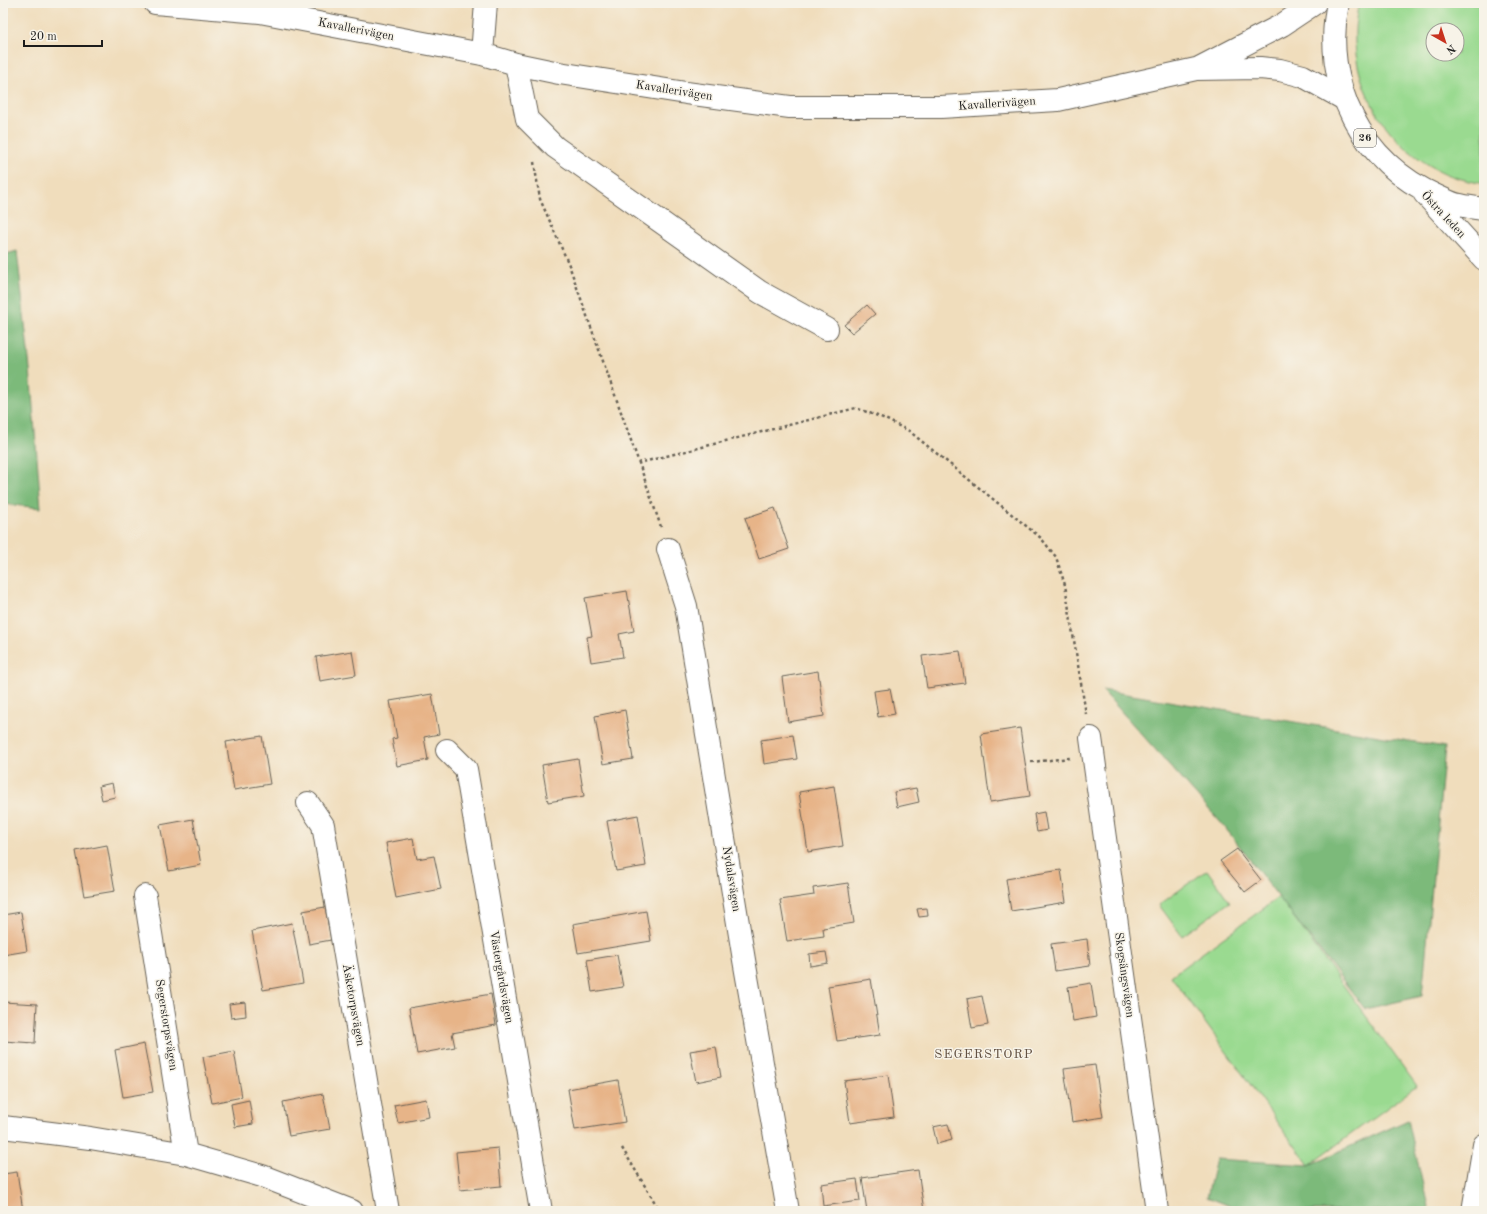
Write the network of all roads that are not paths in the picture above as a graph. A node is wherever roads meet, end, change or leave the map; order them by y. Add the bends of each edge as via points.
1 (156, 3) edge
2 (486, 3) edge
3 (1315, 3) edge
4 (1338, 3) edge
5 (482, 54) junction
6 (516, 64) junction
7 (1196, 69) junction
8 (1344, 99) junction
9 (1419, 188) junction
10 (1484, 209) edge
11 (1484, 259) edge
12 (827, 329) dead end
13 (668, 549) road end
14 (1092, 746) road end
15 (447, 750) dead end
16 (308, 803) dead end
17 (145, 896) dead end
18 (3, 1127) edge
19 (1484, 1145) edge
20 (186, 1154) junction
21 (352, 1211) edge
22 (388, 1211) edge
23 (542, 1211) edge
24 (788, 1211) edge
25 (1157, 1211) edge
26 (1473, 1211) edge

1 - 5 main road, Kavallerivägen via 260,12
2 - 5 main road
3 - 7 main road via 1282,25
4 - 8 main road, 26 via 1334,21 1335,60
5 - 6 main road, Kavallerivägen
6 - 7 main road, Kavallerivägen via 686,93 790,107 941,107 1058,100
6 - 12 main road via 527,119 555,147 760,292
7 - 8 main road via 1280,70 1303,76
8 - 9 main road, 26 via 1362,134 1387,164
9 - 10 main road, 26 via 1459,205
9 - 11 main road, Östra leden / 26
13 - 24 main road, Nydalsvägen via 686,606
14 - 25 main road, Skogsängsvägen
15 - 23 main road, Västergårdsvägen via 466,769
16 - 22 main road, Äsketorpsvägen via 323,825
17 - 20 main road, Segerstorpsvägen
18 - 20 main road
19 - 26 main road
20 - 21 main road via 262,1176

